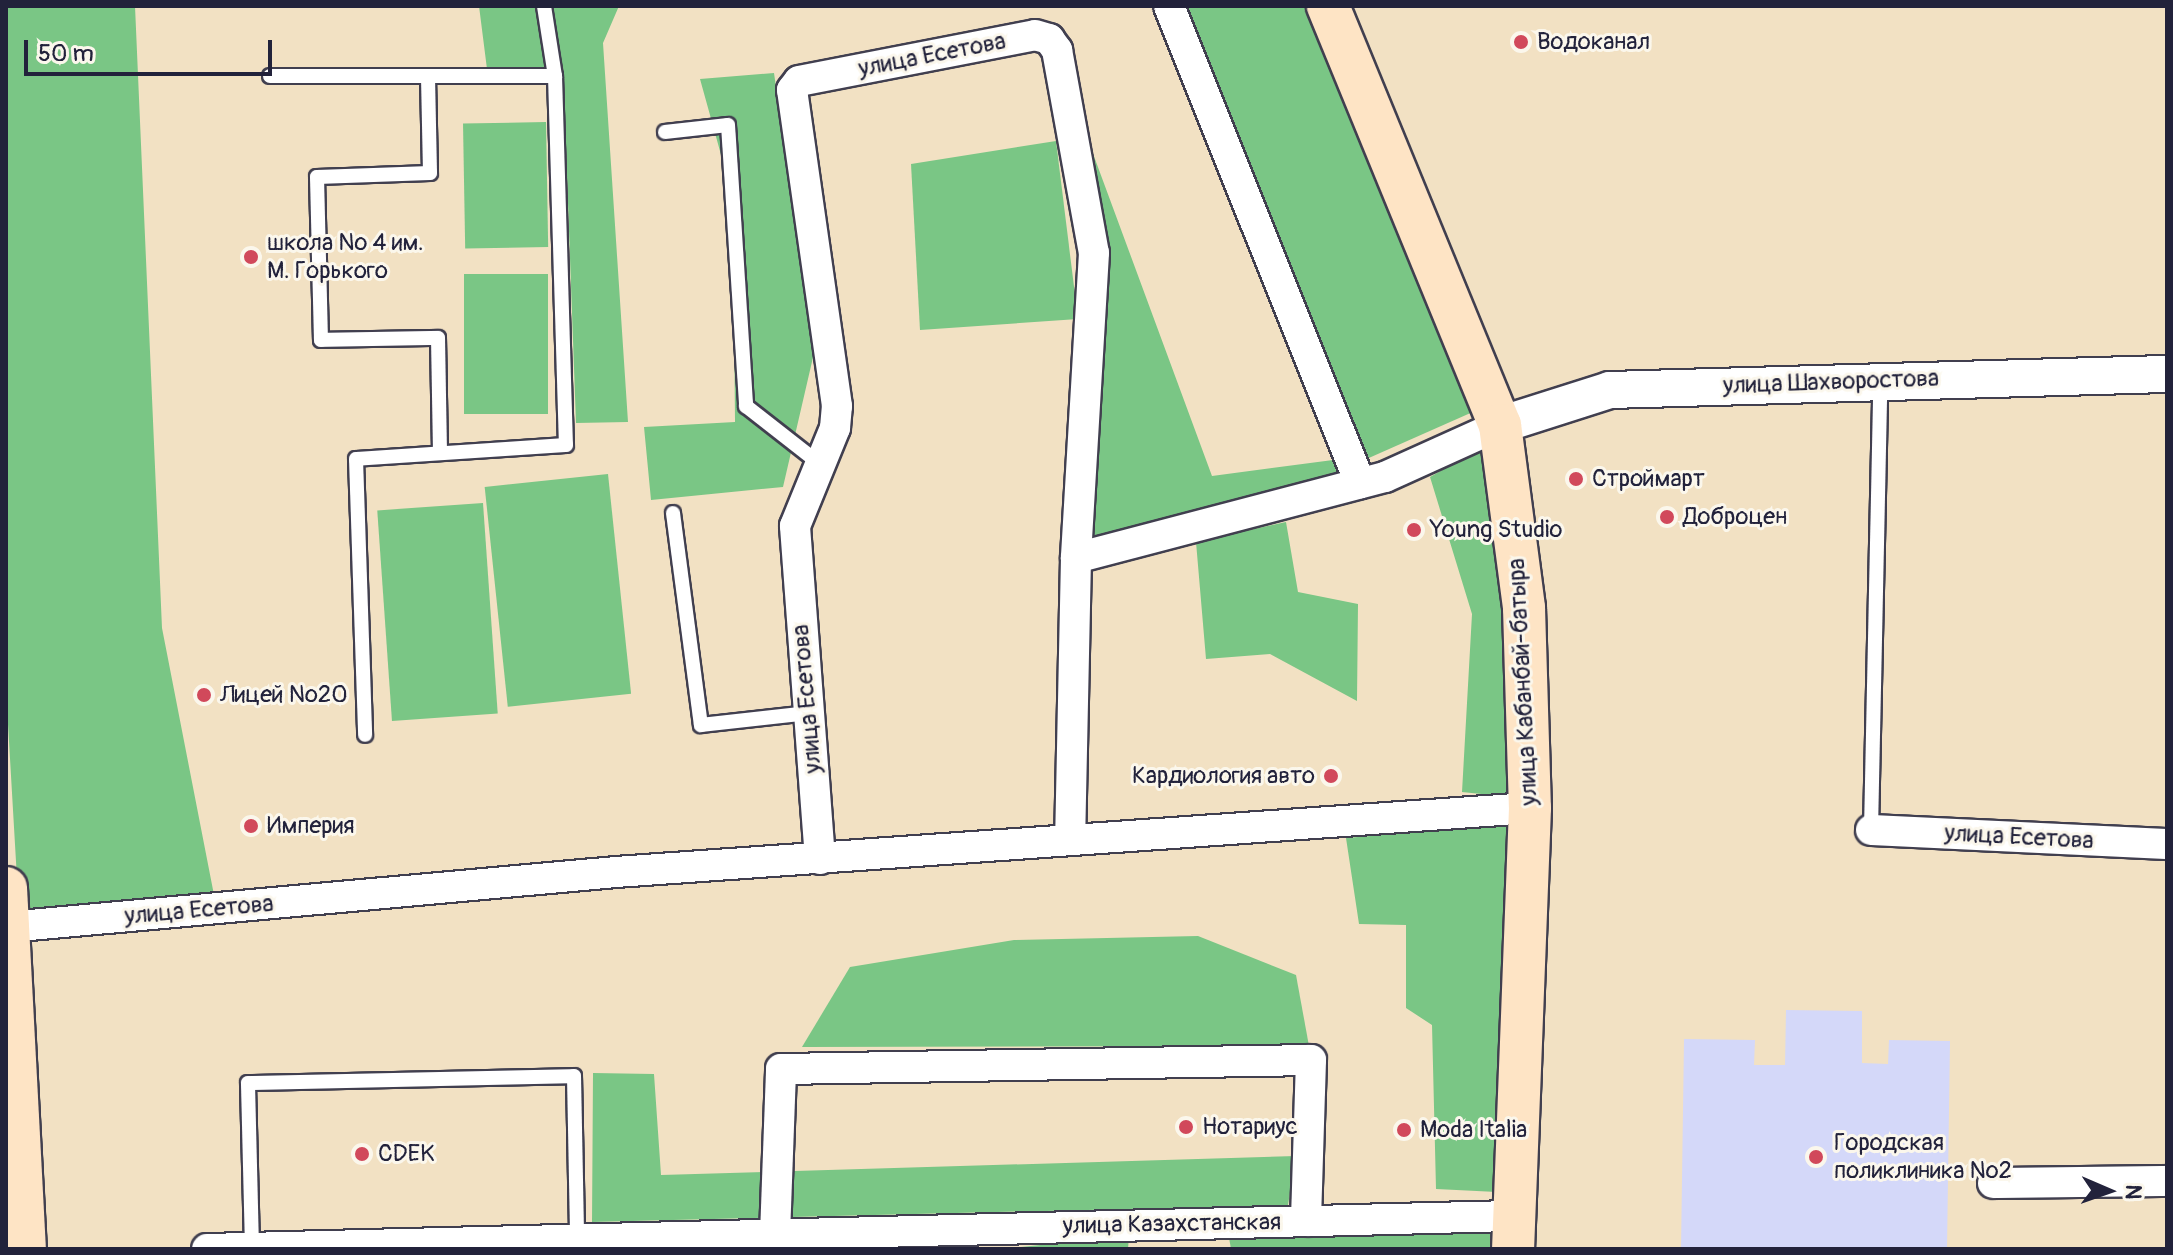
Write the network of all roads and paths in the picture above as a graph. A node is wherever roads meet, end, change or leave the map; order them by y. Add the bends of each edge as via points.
1 (544, 6) edge
2 (1169, 6) edge
3 (1328, 6) edge
4 (270, 76) dead end
5 (555, 76) junction
6 (428, 77) junction
7 (665, 132) dead end
8 (2167, 374) edge
9 (1880, 379) junction
10 (1500, 425) junction
11 (440, 453) junction
12 (820, 464) junction
13 (1360, 483) junction
14 (673, 513) dead end
15 (1076, 558) junction
16 (808, 713) junction
17 (365, 735) dead end
18 (1530, 808) junction
19 (1871, 830) joint
20 (1070, 840) junction
21 (2167, 844) edge
22 (820, 859) junction
23 (7, 908) edge
24 (2167, 1181) edge
25 (1993, 1183) dead end
26 (1306, 1221) junction
27 (1513, 1232) edge
28 (775, 1235) junction
29 (590, 1242) edge
30 (252, 1248) edge
31 (25, 1249) edge
32 (207, 1249) edge
33 (228, 1249) edge

1 - 5 lane
2 - 13 street
3 - 10 main road, улица Кабанбай-батыра
4 - 6 lane
5 - 6 lane
5 - 11 lane via 566,445
6 - 11 lane via 430,173 317,177 321,340 438,338
7 - 12 lane via 728,125 746,406
8 - 9 street, улица Шахворостова
9 - 10 street, улица Шахворостова via 1610,390
9 - 19 lane
10 - 13 street
10 - 18 main road, улица Кабанбай-батыра via 1524,608
11 - 17 lane via 356,459
12 - 15 street, улица Есетова via 835,428 837,406 792,90 799,81 1035,35 1049,39 1057,50 1094,253
12 - 16 street, улица Есетова via 795,526
13 - 15 street
14 - 16 lane via 701,725
15 - 20 street, улица Есетова
16 - 22 street, улица Есетова
18 - 20 street, улица Есетова
18 - 27 main road, улица Кабанбай-батыра
19 - 21 street, улица Есетова
20 - 22 street, улица Есетова
22 - 23 street, улица Есетова
23 - 31 main road
24 - 25 street
26 - 27 street, улица Казахстанская
26 - 28 street, улица Казахстанская
26 - 28 street via 1311,1060 781,1069
28 - 29 street, улица Казахстанская
29 - 30 street, улица Казахстанская
29 - 30 lane via 574,1076 248,1083
30 - 33 street, улица Казахстанская
32 - 33 street, улица Казахстанская

